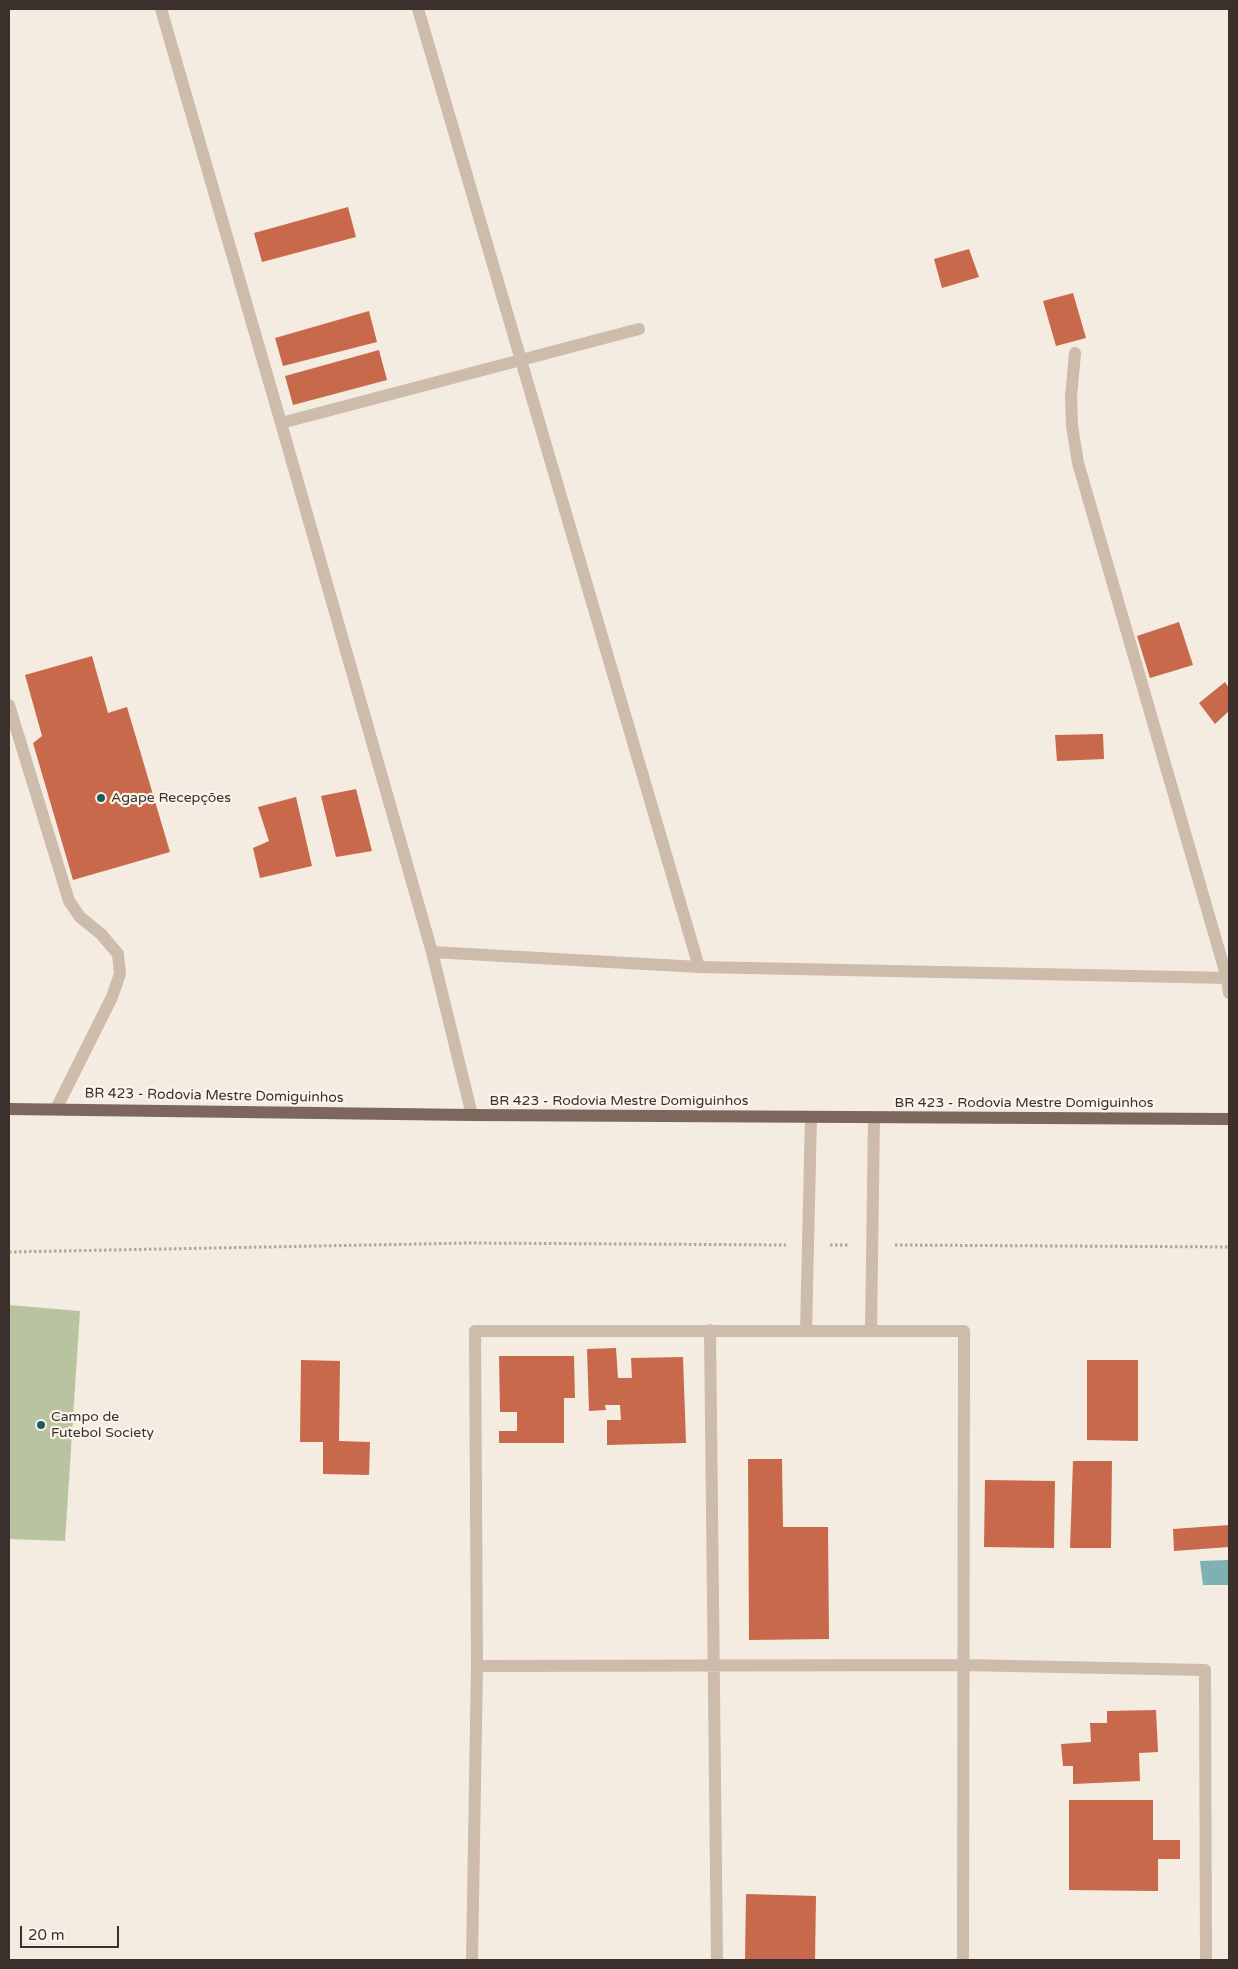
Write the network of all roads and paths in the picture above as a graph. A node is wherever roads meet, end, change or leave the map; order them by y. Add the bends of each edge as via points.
1 (161, 9) edge
2 (418, 9) edge
3 (639, 329) dead end
4 (1076, 353) dead end
5 (521, 361) junction
6 (281, 423) junction
7 (9, 705) edge
8 (432, 952) junction
9 (700, 966) junction
10 (1228, 978) edge
11 (1229, 994) edge
12 (9, 1109) edge
13 (56, 1109) junction
14 (472, 1115) junction
15 (811, 1117) junction
16 (874, 1117) junction
17 (1229, 1119) edge
18 (807, 1245) junction
19 (872, 1245) junction
20 (1229, 1247) edge
21 (9, 1252) edge
22 (710, 1330) junction
23 (806, 1330) junction
24 (871, 1330) junction
25 (715, 1664) junction
26 (964, 1665) junction
27 (477, 1666) junction
28 (472, 1960) edge
29 (717, 1960) edge
30 (963, 1960) edge
31 (1206, 1960) edge

1 - 6 street
2 - 5 street
3 - 5 street
4 - 10 street via 1071,397 1078,462
5 - 6 street
5 - 9 street
6 - 8 street
7 - 13 street via 69,901 80,917 118,954 120,974 112,996
8 - 9 street
8 - 14 street
9 - 10 street
10 - 11 street
12 - 13 main road, BR 423 - Rodovia Mestre Domiguinhos
13 - 14 main road, BR 423 - Rodovia Mestre Domiguinhos
14 - 15 main road, BR 423 - Rodovia Mestre Domiguinhos
15 - 16 main road, BR 423 - Rodovia Mestre Domiguinhos
15 - 18 street
16 - 17 main road, BR 423 - Rodovia Mestre Domiguinhos
16 - 19 street
18 - 19 path
18 - 21 path via 470,1243
18 - 23 street
19 - 20 path
19 - 24 street
22 - 23 street
22 - 25 street
22 - 27 street via 475,1331
23 - 24 street
24 - 26 street via 964,1331
25 - 26 street
25 - 27 street
25 - 29 street
26 - 30 street
26 - 31 street via 1205,1670
27 - 28 street

